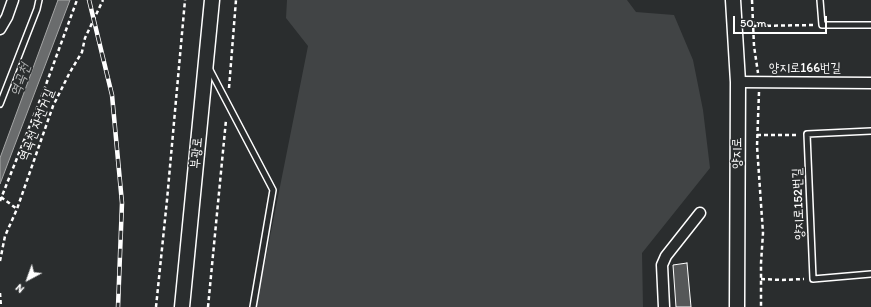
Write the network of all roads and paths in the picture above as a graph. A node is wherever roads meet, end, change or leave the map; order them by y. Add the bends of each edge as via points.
1 (13, 0) edge
2 (39, 0) edge
3 (77, 0) edge
4 (103, 0) edge
5 (185, 0) edge
6 (212, 0) edge
7 (236, 0) edge
8 (733, 0) edge
9 (752, 0) edge
10 (820, 0) edge
11 (822, 25) junction
12 (871, 25) edge
13 (753, 26) junction
14 (0, 29) edge
15 (206, 62) junction
16 (738, 82) junction
17 (759, 82) junction
18 (871, 82) edge
19 (228, 103) junction
20 (0, 104) edge
21 (871, 131) edge
22 (807, 134) junction
23 (757, 135) junction
24 (1, 197) junction
25 (0, 201) edge
26 (17, 209) junction
27 (700, 213) dead end
28 (0, 261) edge
29 (871, 274) edge
30 (761, 279) junction
31 (813, 279) junction
32 (0, 293) edge
33 (1, 307) edge
34 (156, 307) edge
35 (182, 307) edge
36 (208, 307) edge
37 (253, 307) edge
38 (664, 307) edge
39 (737, 307) edge
40 (761, 307) edge

1 - 14 street
2 - 20 lane
3 - 24 path
4 - 26 path, 역곡천 자전거길 via 85,38 82,52 53,106
5 - 34 path
6 - 15 main road, 부광로
7 - 19 path
8 - 16 main road, 양지로
9 - 13 path
10 - 11 lane
11 - 12 lane
11 - 13 path
13 - 17 path
15 - 19 lane
15 - 35 main road, 부광로
16 - 17 street, 양지로166번길
16 - 39 main road, 양지로
17 - 18 street, 양지로166번길
17 - 23 path
19 - 36 path
19 - 37 lane via 273,190
21 - 22 lane
22 - 23 path
22 - 31 lane, 양지로152번길
23 - 30 path via 763,233
24 - 25 path
24 - 26 path
26 - 28 path, 역곡천 자전거길 via 5,236
27 - 38 street via 666,256 662,265
29 - 31 lane
30 - 31 path
30 - 40 path
32 - 33 path

